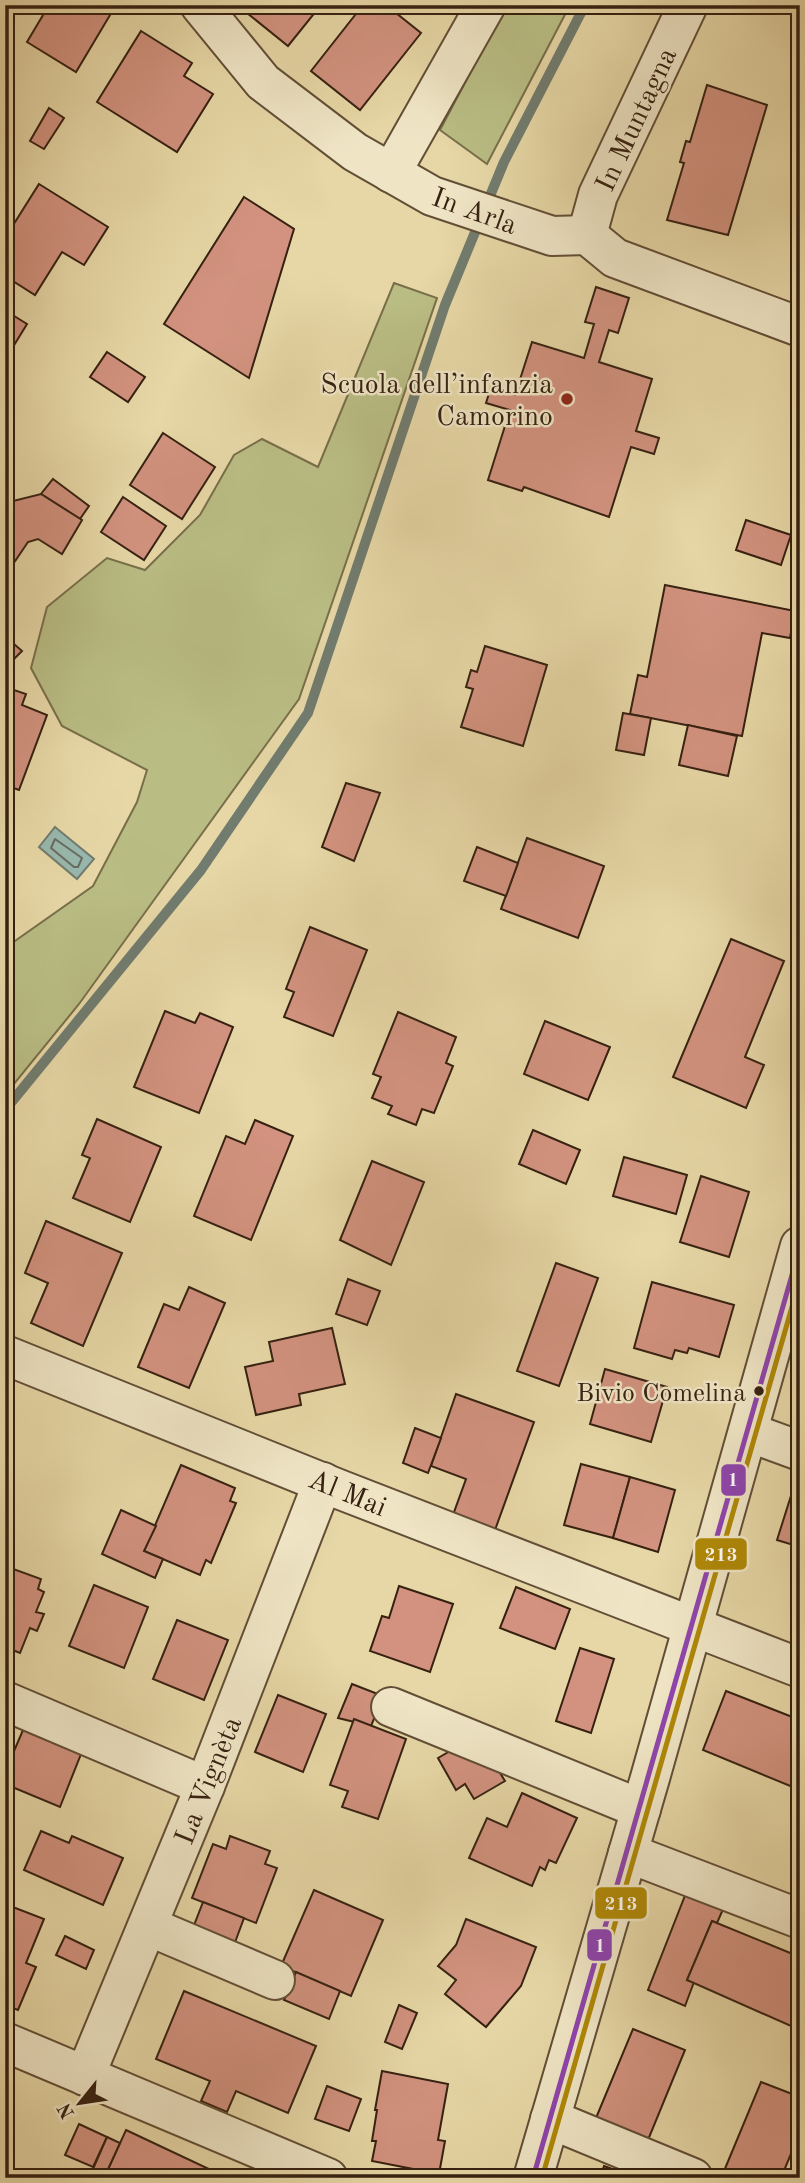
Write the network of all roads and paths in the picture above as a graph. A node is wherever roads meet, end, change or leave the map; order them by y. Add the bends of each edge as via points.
1 (200, 5) edge
2 (486, 5) edge
3 (688, 5) edge
4 (391, 173) junction
5 (587, 235) junction
6 (800, 327) edge
7 (800, 1247) edge
8 (5, 1355) edge
9 (748, 1432) junction
10 (800, 1451) edge
11 (323, 1482) junction
12 (693, 1627) junction
13 (800, 1668) edge
14 (5, 1701) edge
15 (391, 1707) dead end
16 (205, 1786) junction
17 (641, 1810) junction
18 (628, 1853) junction
19 (800, 1919) edge
20 (148, 1926) junction
21 (275, 1980) dead end
22 (5, 2042) edge
23 (85, 2076) junction
24 (550, 2119) junction
25 (328, 2178) edge
26 (533, 2178) edge
27 (692, 2178) edge

1 - 4 street, In Arla via 263,82 355,152
2 - 4 street
3 - 5 street, In Muntagna via 598,195
4 - 5 street, In Arla via 432,196 518,226 552,236
5 - 6 street via 615,258
7 - 9 street
8 - 11 street, Al Mai
9 - 10 street
9 - 12 street
11 - 12 street, Al Mai
11 - 16 street, La Vignèta
12 - 13 street, Al Mai
12 - 17 street
14 - 16 street
15 - 17 street
16 - 20 street, La Vignèta
17 - 18 street
18 - 19 street
18 - 24 street
20 - 21 street
20 - 23 street, La Vignèta
22 - 23 street
23 - 25 street
24 - 26 street
24 - 27 street

